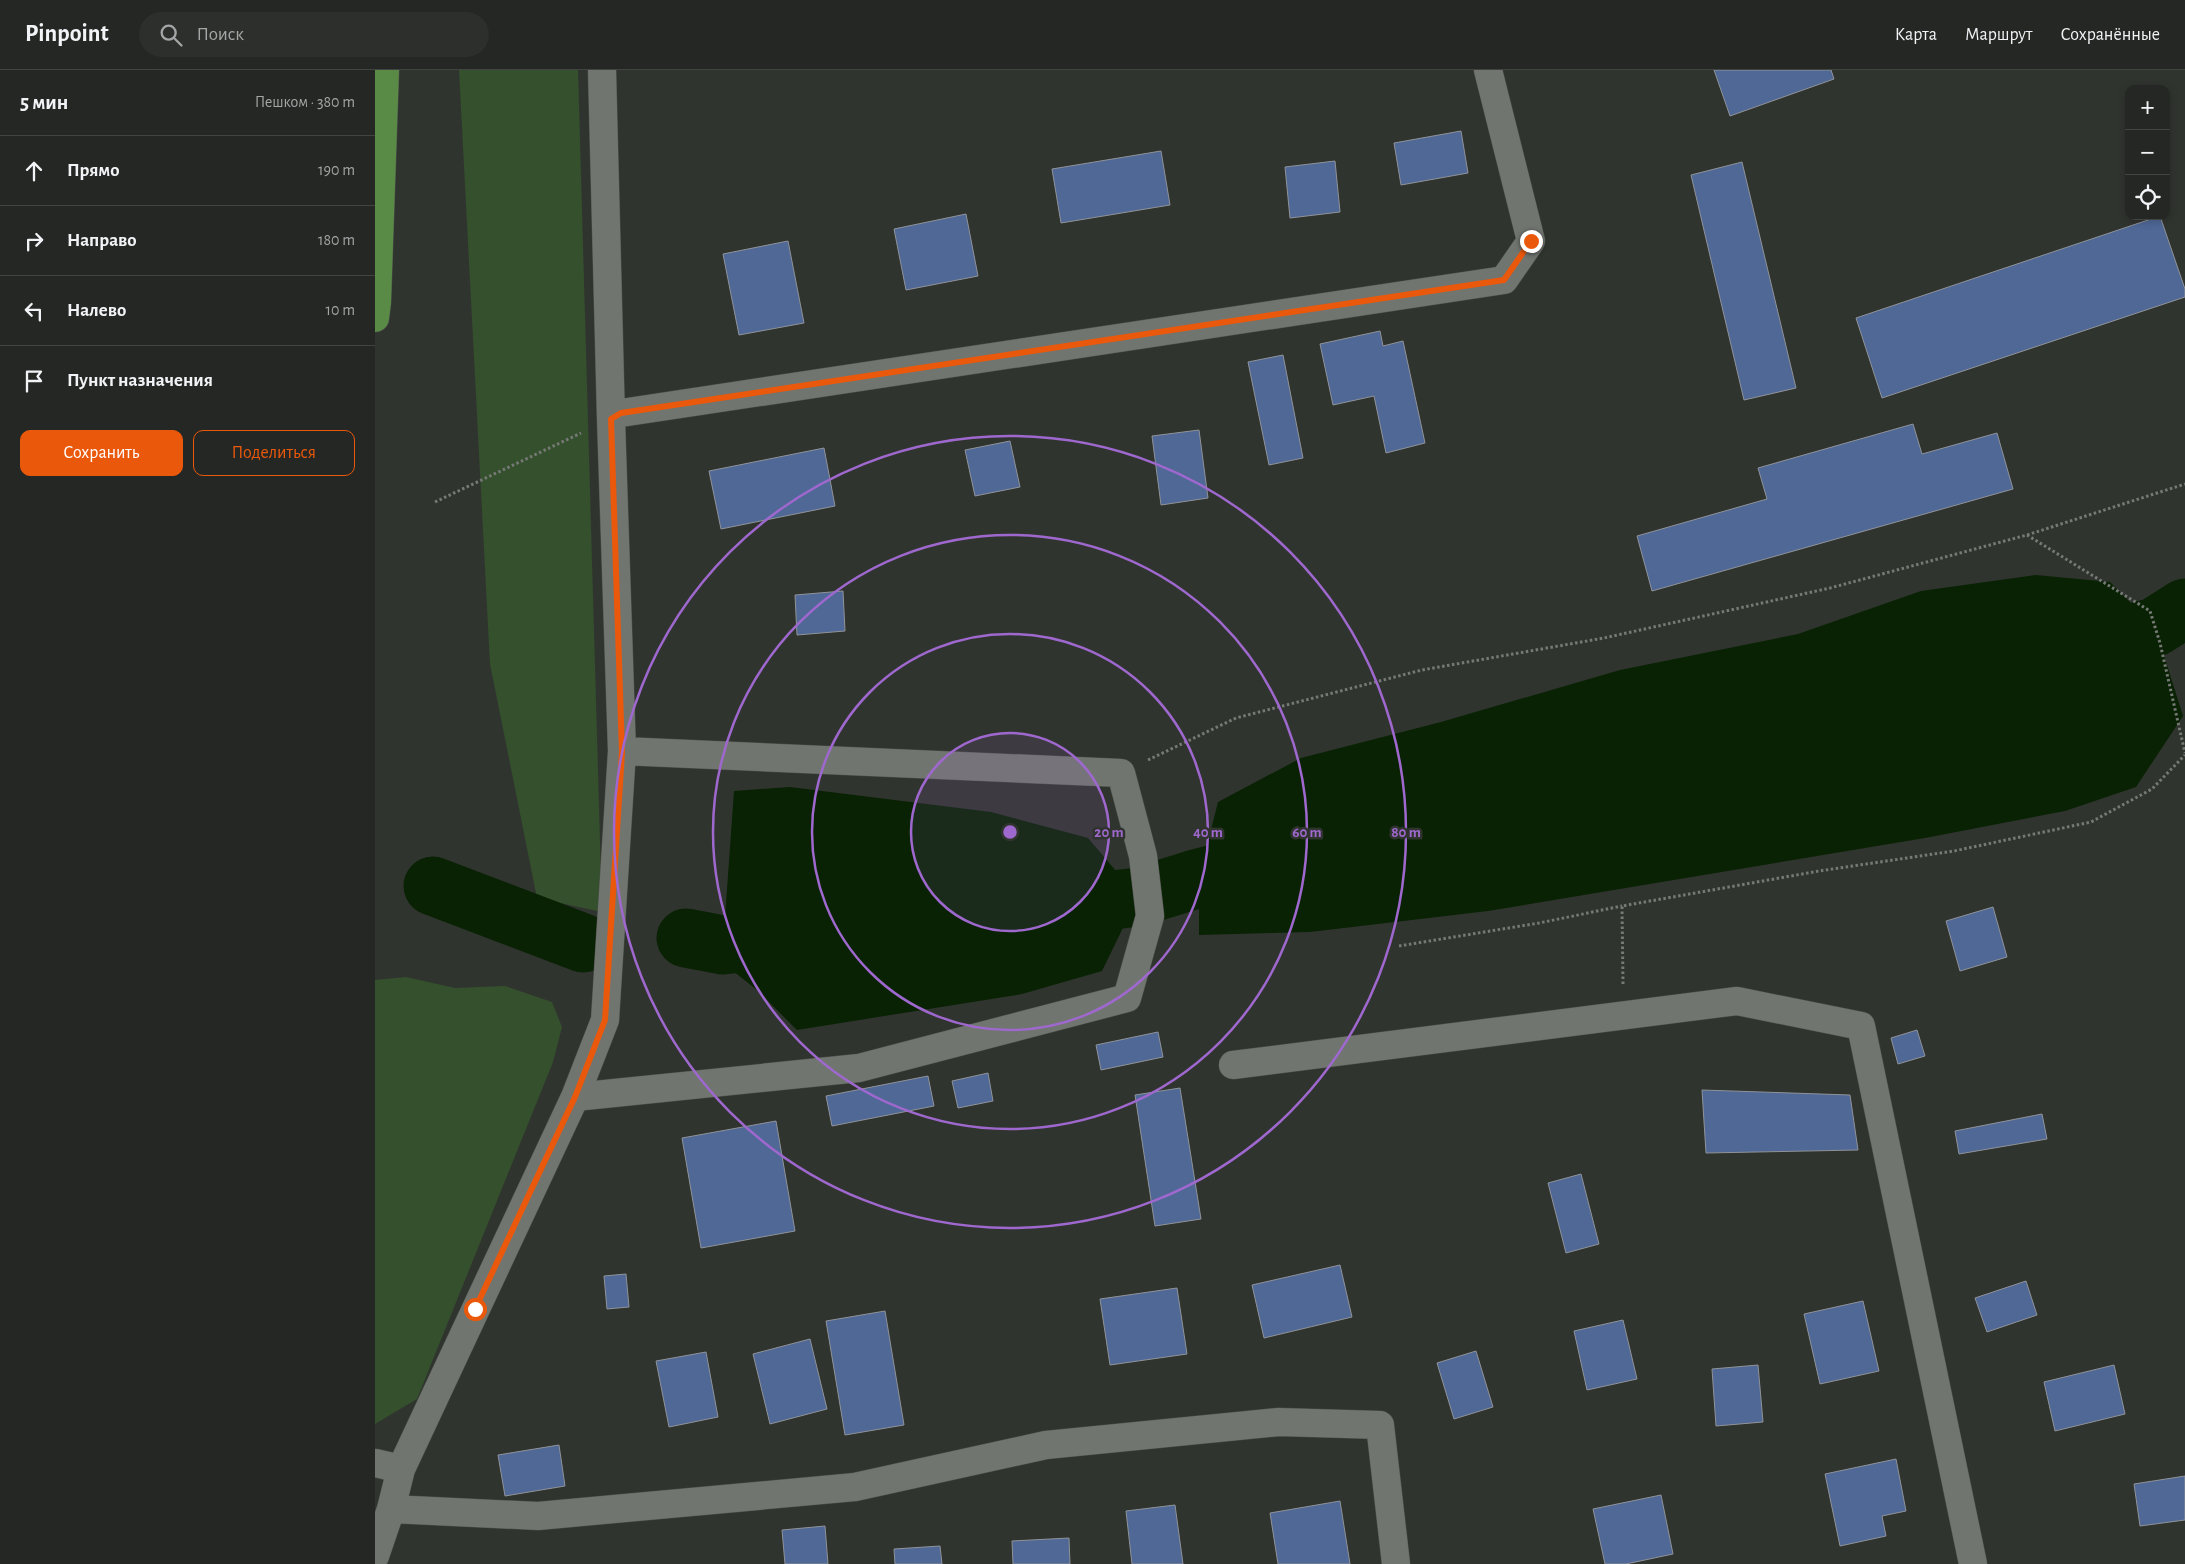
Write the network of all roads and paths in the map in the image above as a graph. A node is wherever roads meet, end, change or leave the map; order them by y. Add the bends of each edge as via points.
1 (385, 70) edge
2 (602, 70) edge
3 (1488, 70) edge
4 (375, 318) edge
5 (611, 419) junction
6 (2185, 484) edge
7 (435, 502) dead end
8 (2027, 534) junction
9 (622, 752) junction
10 (2185, 754) edge
11 (1121, 773) junction
12 (1621, 906) junction
13 (1399, 946) dead end
14 (1623, 984) dead end
15 (1233, 1065) dead end
16 (575, 1097) junction
17 (388, 1466) edge
18 (391, 1509) junction
19 (375, 1556) edge
20 (1396, 1564) edge
21 (1973, 1564) edge

1 - 4 main road
2 - 5 lane
3 - 5 lane via 1531,241 1504,280 621,413
5 - 7 path
5 - 9 lane
6 - 8 path
8 - 10 path via 2150,611
8 - 11 path via 1830,588 1604,638 1421,670 1236,718
9 - 11 lane
9 - 16 lane via 605,1020
10 - 12 path via 2151,789 2091,822 1954,851
11 - 16 lane via 1143,856 1150,916 1127,998 859,1068
12 - 13 path
12 - 14 path
15 - 21 lane via 1737,1001 1861,1026
16 - 17 lane
17 - 18 lane
18 - 19 lane
18 - 20 lane via 538,1516 855,1487 1046,1445 1279,1422 1380,1425

